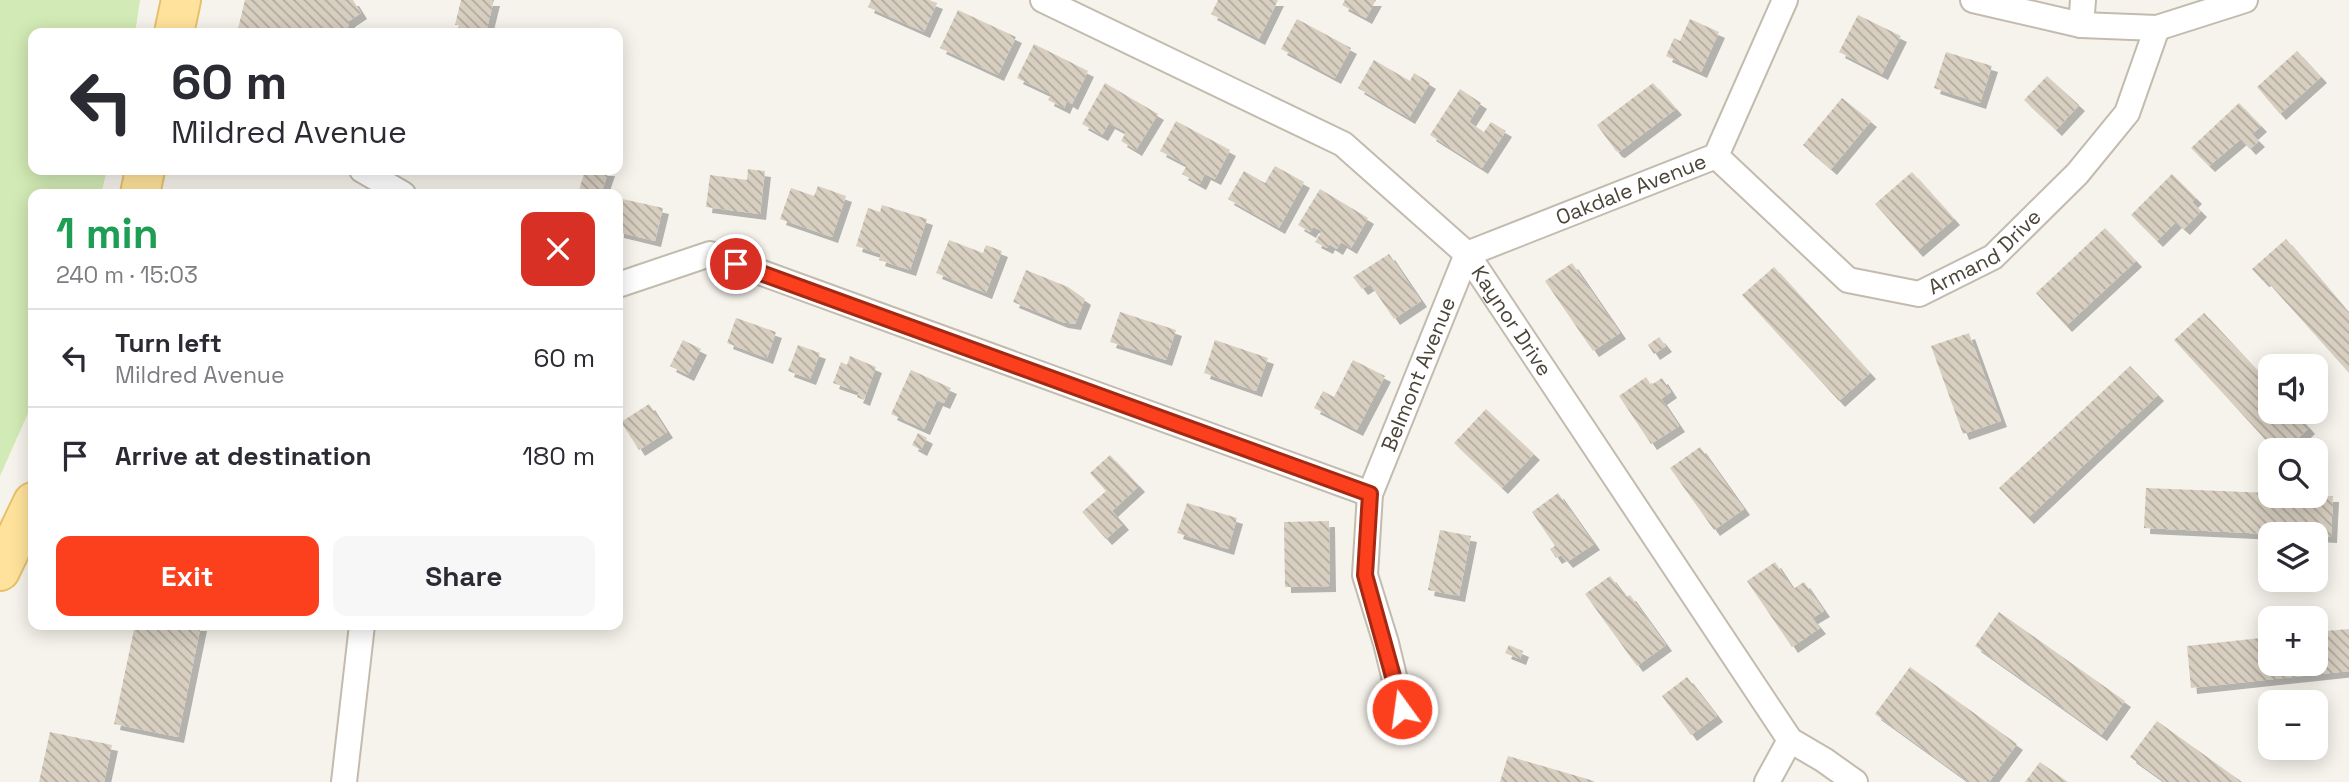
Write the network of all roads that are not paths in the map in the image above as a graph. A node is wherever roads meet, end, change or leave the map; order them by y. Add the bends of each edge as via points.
1 (181, 0) edge
2 (1043, 0) edge
3 (1785, 0) edge
4 (1973, 0) edge
5 (2083, 0) edge
6 (2245, 0) edge
7 (2081, 25) junction
8 (175, 28) edge
9 (2157, 28) junction
10 (1716, 156) junction
11 (371, 175) edge
12 (394, 189) edge
13 (1467, 254) junction
14 (623, 283) edge
15 (1370, 494) junction
16 (28, 512) edge
17 (0, 571) edge
18 (361, 630) edge
19 (1407, 730) dead end
20 (1790, 740) junction
21 (344, 782) edge
22 (1767, 782) edge
23 (1855, 782) edge

1 - 8 main road
2 - 13 street, Kaynor Drive via 1343,144
3 - 10 street, Oakdale Avenue
4 - 7 street
5 - 7 street
6 - 9 street
7 - 9 street
9 - 10 street, Armand Drive via 2127,113 2077,174 1993,257 1919,294 1848,280
10 - 13 street, Oakdale Avenue
11 - 12 street
13 - 15 street, Belmont Avenue
13 - 20 street, Kaynor Drive
14 - 15 street via 710,254
15 - 19 street, Belmont Avenue via 1365,575
16 - 17 main road
18 - 21 street
20 - 22 street
20 - 23 street, Kaynor Drive

